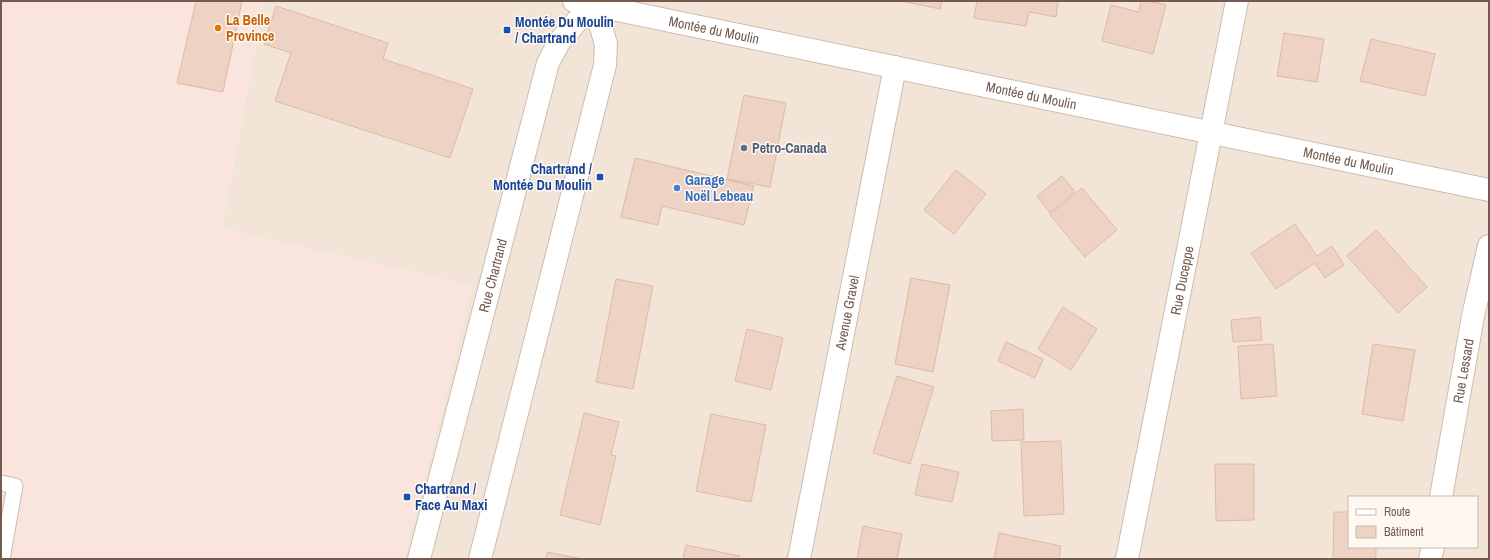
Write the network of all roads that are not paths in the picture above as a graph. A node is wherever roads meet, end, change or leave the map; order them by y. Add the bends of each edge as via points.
1 (1237, 1) edge
2 (585, 2) edge
3 (895, 67) junction
4 (1211, 132) junction
5 (1489, 190) edge
6 (1489, 246) edge
7 (1, 483) edge
8 (1441, 496) edge
9 (1433, 548) edge
10 (2, 559) edge
11 (419, 559) edge
12 (480, 559) edge
13 (799, 559) edge
14 (1127, 559) edge
15 (1430, 559) edge

1 - 4 street, Rue Duceppe
2 - 3 street, Montée du Moulin
2 - 11 street, Rue Chartrand via 548,63
2 - 12 street via 600,24 606,44 605,65
3 - 4 street, Montée du Moulin
3 - 13 street, Avenue Gravel
4 - 5 street, Montée du Moulin
4 - 14 street, Rue Duceppe
6 - 8 street, Rue Lessard via 1473,316
7 - 10 lane via 15,486
9 - 15 street

